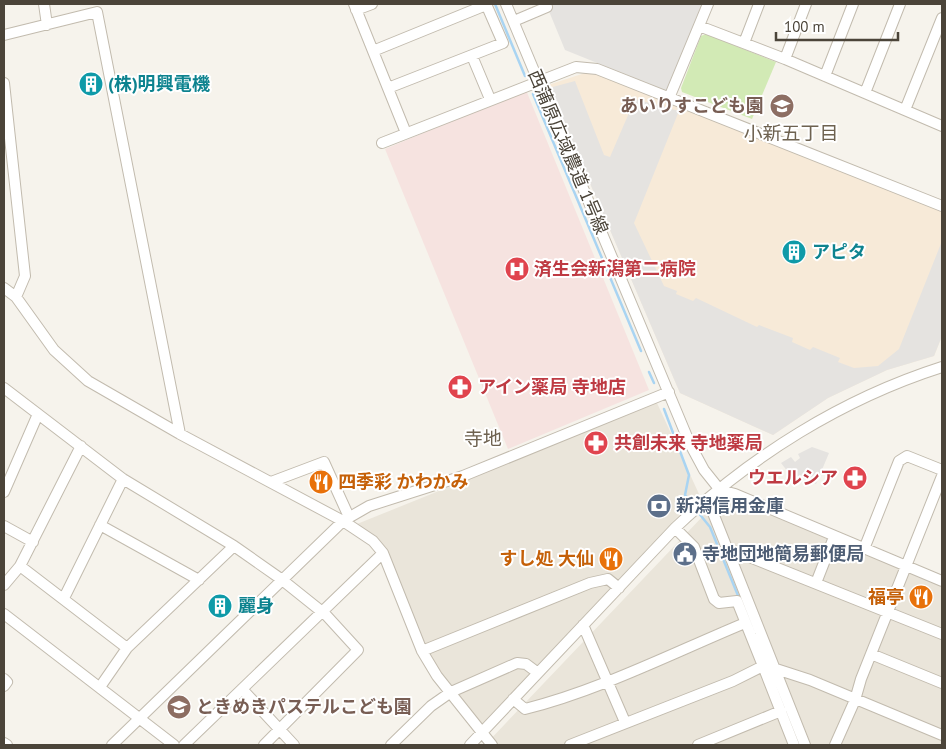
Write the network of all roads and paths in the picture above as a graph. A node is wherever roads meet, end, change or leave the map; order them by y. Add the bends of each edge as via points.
1 (44, 4) edge
2 (372, 4) edge
3 (486, 4) edge
4 (506, 4) edge
5 (708, 4) edge
6 (759, 4) edge
7 (806, 4) edge
8 (853, 4) edge
9 (900, 4) edge
10 (355, 7) edge
11 (547, 7) dead end
12 (942, 18) edge
13 (514, 21) junction
14 (47, 25) junction
15 (699, 26) junction
16 (4, 35) edge
17 (744, 43) junction
18 (373, 51) junction
19 (472, 56) junction
20 (785, 59) junction
21 (825, 76) junction
22 (539, 82) junction
23 (4, 84) edge
24 (388, 88) junction
25 (865, 92) junction
26 (669, 98) junction
27 (490, 99) junction
28 (905, 110) junction
29 (942, 126) edge
30 (406, 133) junction
31 (382, 143) dead end
32 (942, 206) edge
33 (4, 288) edge
34 (16, 297) junction
35 (942, 367) edge
36 (4, 388) edge
37 (669, 392) junction
38 (38, 414) junction
39 (180, 434) junction
40 (81, 446) junction
41 (942, 470) edge
42 (942, 476) edge
43 (123, 479) junction
44 (271, 482) junction
45 (720, 490) junction
46 (4, 492) edge
47 (705, 501) junction
48 (346, 519) junction
49 (100, 525) junction
50 (4, 526) edge
51 (675, 528) junction
52 (834, 537) junction
53 (33, 542) junction
54 (234, 546) junction
55 (726, 548) junction
56 (864, 549) junction
57 (384, 553) junction
58 (20, 566) junction
59 (906, 566) junction
60 (281, 579) junction
61 (199, 580) junction
62 (942, 581) edge
63 (816, 583) junction
64 (4, 586) edge
65 (619, 588) junction
66 (64, 598) junction
67 (321, 611) junction
68 (887, 612) junction
69 (4, 614) edge
70 (745, 623) junction
71 (583, 625) junction
72 (942, 634) edge
73 (127, 648) junction
74 (422, 651) junction
75 (871, 654) junction
76 (768, 667) junction
77 (538, 673) junction
78 (4, 679) edge
79 (609, 680) junction
80 (942, 683) edge
81 (4, 686) edge
82 (100, 687) junction
83 (242, 689) junction
84 (451, 692) junction
85 (513, 700) junction
86 (855, 700) junction
87 (781, 711) junction
88 (140, 718) junction
89 (625, 722) junction
90 (280, 731) junction
91 (482, 731) junction
92 (942, 735) edge
93 (4, 743) edge
94 (7, 745) edge
95 (112, 745) edge
96 (174, 745) edge
97 (184, 745) edge
98 (264, 745) edge
99 (294, 745) edge
100 (391, 745) edge
101 (470, 745) edge
102 (492, 745) edge
103 (570, 745) edge
104 (698, 745) edge
105 (794, 745) edge
106 (805, 745) edge
107 (837, 745) edge

1 - 14 street
2 - 10 street
3 - 18 street
3 - 19 street via 503,43
4 - 13 street, 西蒲原広域農道 1号線
5 - 15 street
6 - 17 street
7 - 20 street
8 - 21 street
9 - 25 street
10 - 18 street
11 - 13 street
12 - 28 street
13 - 22 street, 西蒲原広域農道 1号線
14 - 16 street
14 - 39 street via 97,12
15 - 17 street
15 - 26 street
17 - 20 street
18 - 24 street
19 - 24 street
19 - 27 street
20 - 21 street
21 - 25 street
22 - 26 street via 576,67 586,67
22 - 27 street
22 - 37 street, 西蒲原広域農道 1号線
23 - 34 street via 25,276
24 - 30 street
25 - 28 street
26 - 32 street
27 - 30 street
28 - 29 street
30 - 31 street
33 - 34 street
34 - 39 street via 54,350 88,381
35 - 45 street via 905,379 846,406 763,456
36 - 38 street
37 - 45 street, 西蒲原広域農道 1号線 via 698,460
37 - 48 street via 463,476 369,506
38 - 40 street
38 - 46 street
39 - 44 street
40 - 43 street
40 - 53 street
41 - 56 street via 907,456 899,461
42 - 59 street
43 - 49 street
43 - 54 street
44 - 48 street
44 - 48 street via 324,462
45 - 47 street
45 - 52 street
47 - 51 street
47 - 55 street
48 - 57 street
48 - 60 street
49 - 61 street
49 - 66 street
50 - 53 street
51 - 65 street
51 - 70 street via 694,547 714,599 719,603 737,601
52 - 56 street
52 - 63 street
53 - 58 street
54 - 60 street
54 - 61 street
55 - 63 street
55 - 76 street
56 - 59 street
57 - 67 street
57 - 74 street
58 - 64 street
58 - 66 street
59 - 62 street
59 - 68 street
60 - 67 street
60 - 88 street
61 - 73 street
63 - 68 street
65 - 71 street
65 - 74 street via 608,579 590,583
66 - 73 street
67 - 83 street
67 - 90 street via 358,650
68 - 72 street
68 - 75 street
69 - 82 street
70 - 76 street
70 - 79 street
71 - 77 street
71 - 79 street
73 - 82 street
74 - 84 street
75 - 80 street
75 - 86 street
76 - 86 street via 810,680
76 - 87 street
76 - 89 street
76 - 106 street
77 - 84 street via 526,664 517,663
77 - 85 street
78 - 81 street via 7,682
79 - 85 street via 525,709
79 - 89 street
82 - 88 street
83 - 90 street
83 - 97 street
84 - 91 street
84 - 100 street via 431,706
85 - 91 street
86 - 92 street
86 - 107 street
87 - 104 street
87 - 105 street
88 - 95 street
88 - 96 street
89 - 103 street
90 - 98 street
90 - 99 street
91 - 101 street
91 - 102 street
93 - 94 street

